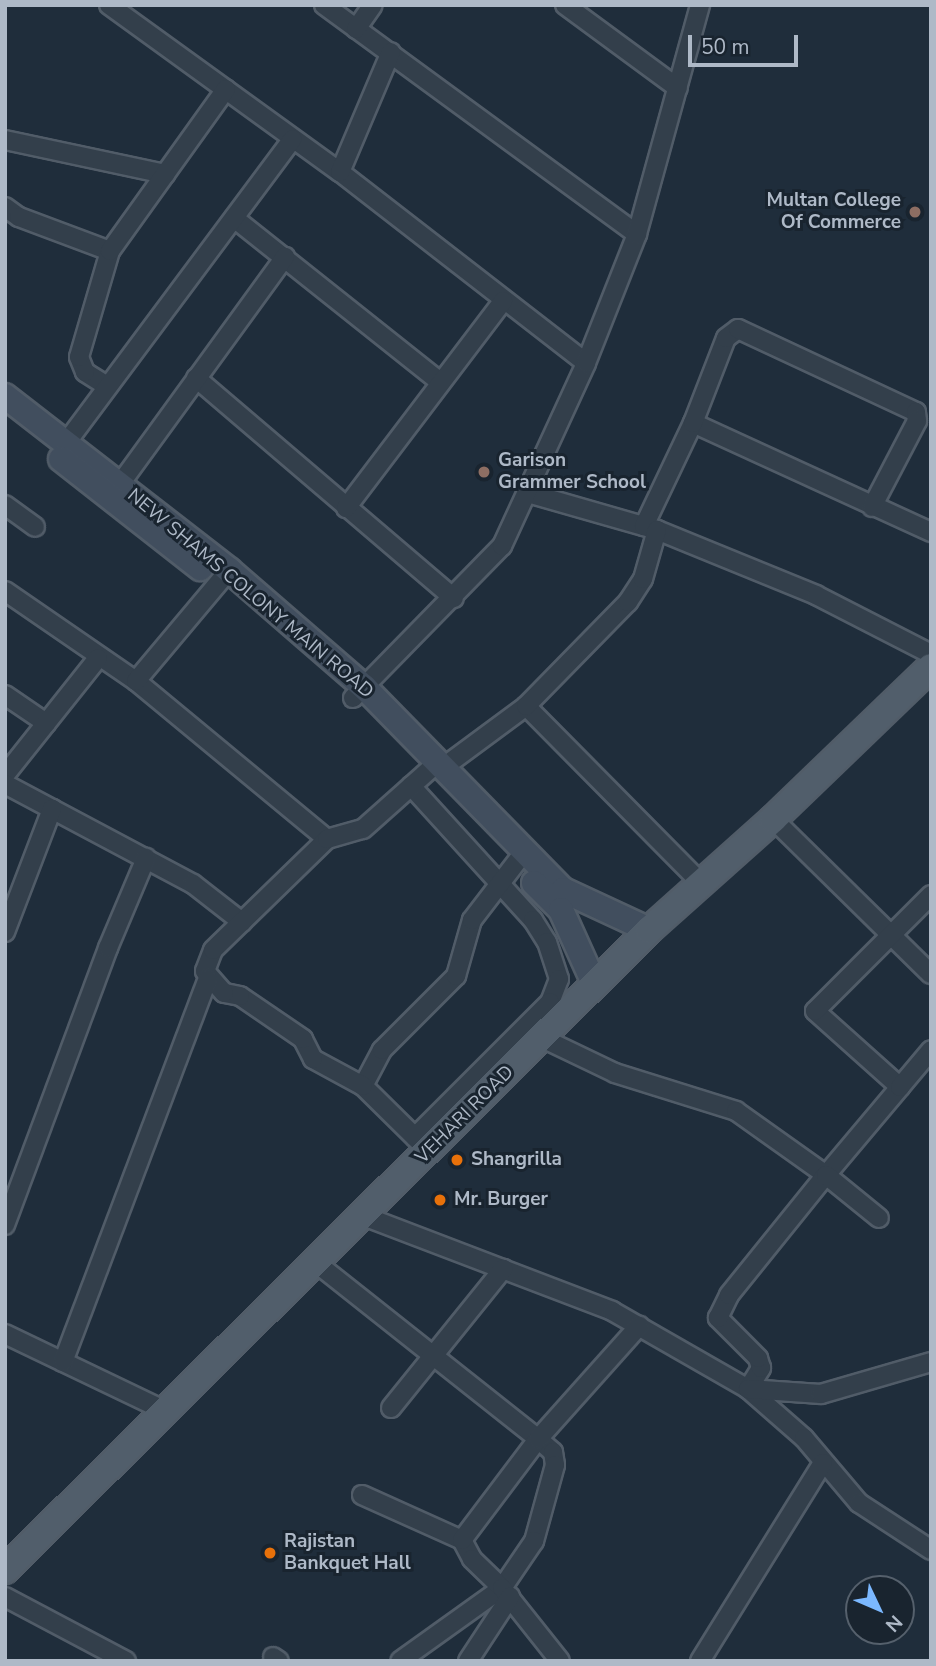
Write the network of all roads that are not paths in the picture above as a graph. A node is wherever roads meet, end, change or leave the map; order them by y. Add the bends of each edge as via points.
1 (109, 5) edge
2 (324, 5) edge
3 (373, 5) edge
4 (565, 5) edge
5 (701, 5) edge
6 (356, 29) junction
7 (391, 52) junction
8 (678, 88) junction
9 (226, 89) junction
10 (293, 139) junction
11 (5, 140) edge
12 (340, 172) junction
13 (165, 174) junction
14 (5, 207) edge
15 (234, 218) junction
16 (637, 234) junction
17 (110, 251) junction
18 (285, 257) junction
19 (503, 301) junction
20 (586, 363) junction
21 (196, 378) junction
22 (439, 381) junction
23 (107, 387) junction
24 (5, 396) edge
25 (5, 417) edge
26 (693, 423) junction
27 (66, 443) junction
28 (120, 484) junction
29 (528, 493) junction
30 (5, 505) edge
31 (872, 507) junction
32 (346, 508) junction
33 (35, 527) dead end
34 (651, 528) junction
35 (931, 532) edge
36 (224, 577) junction
37 (5, 591) edge
38 (454, 598) junction
39 (931, 654) edge
40 (98, 659) junction
41 (931, 667) edge
42 (136, 681) junction
43 (358, 693) junction
44 (5, 695) edge
45 (526, 706) junction
46 (46, 723) junction
47 (428, 773) junction
48 (5, 775) edge
49 (5, 784) edge
50 (52, 809) junction
51 (774, 819) junction
52 (327, 839) junction
53 (519, 856) junction
54 (146, 858) junction
55 (701, 883) junction
56 (498, 886) junction
57 (931, 895) edge
58 (242, 922) junction
59 (649, 930) junction
60 (5, 932) edge
61 (891, 936) junction
62 (931, 974) edge
63 (208, 979) junction
64 (594, 983) junction
65 (542, 1038) junction
66 (931, 1050) edge
67 (363, 1086) junction
68 (900, 1087) junction
69 (422, 1144) junction
70 (826, 1175) junction
71 (362, 1215) junction
72 (879, 1218) dead end
73 (5, 1225) edge
74 (315, 1262) junction
75 (503, 1269) junction
76 (639, 1326) junction
77 (5, 1334) edge
78 (435, 1353) junction
79 (63, 1362) junction
80 (931, 1362) edge
81 (748, 1389) junction
82 (391, 1408) dead end
83 (166, 1411) junction
84 (538, 1439) junction
85 (822, 1463) junction
86 (362, 1495) dead end
87 (463, 1540) junction
88 (931, 1550) edge
89 (5, 1570) edge
90 (506, 1592) junction
91 (5, 1597) edge
92 (126, 1661) edge
93 (400, 1661) edge
94 (468, 1661) edge
95 (560, 1661) edge
96 (700, 1661) edge

1 - 9 street
2 - 6 street
3 - 6 street
4 - 8 street
5 - 8 street
6 - 7 street
7 - 12 street
7 - 16 street
8 - 16 street
9 - 10 street
9 - 13 street
10 - 12 street
10 - 15 street
11 - 13 street
12 - 19 street
13 - 17 street
14 - 17 street via 19,217
15 - 18 street
15 - 23 street
16 - 20 street
17 - 23 street via 79,357 85,372
18 - 21 street
18 - 22 street
19 - 20 street
19 - 22 street
20 - 29 street
21 - 28 street
21 - 32 street
22 - 32 street
23 - 27 street
24 - 27 main road, NEW SHAMS COLONY MAIN ROAD
25 - 36 main road, NEW SHAMS COLONY MAIN ROAD
26 - 31 street
26 - 31 street via 726,338 738,329 908,406 916,412 917,421
26 - 34 street
27 - 28 main road, NEW SHAMS COLONY MAIN ROAD
28 - 36 main road, NEW SHAMS COLONY MAIN ROAD
29 - 34 street
29 - 38 street via 502,546
30 - 33 street
31 - 35 street
32 - 38 street
34 - 39 street via 816,595
34 - 45 street via 643,579 628,601
36 - 42 street
36 - 43 main road, NEW SHAMS COLONY MAIN ROAD
37 - 40 street
38 - 43 street
40 - 42 street
40 - 46 street
41 - 51 main road, VEHARI ROAD
42 - 52 street
43 - 47 main road, NEW SHAMS COLONY MAIN ROAD
44 - 46 street
45 - 47 street
45 - 55 street
46 - 48 street
47 - 52 street via 363,829
47 - 53 main road, NEW SHAMS COLONY MAIN ROAD
47 - 56 street
49 - 50 street
50 - 54 street
50 - 60 street
51 - 55 main road, VEHARI ROAD
51 - 61 street
52 - 58 street
53 - 56 street
53 - 59 main road, NEW SHAMS COLONY MAIN ROAD via 563,890
53 - 64 main road, NEW SHAMS COLONY MAIN ROAD via 561,911
54 - 58 street via 193,884
54 - 73 street
55 - 59 main road, VEHARI ROAD
56 - 67 street via 472,920 456,976 382,1050
56 - 69 street via 533,920 547,942 559,979 557,990
57 - 61 street
58 - 63 street via 214,950 205,971
59 - 64 main road, VEHARI ROAD
61 - 62 street
61 - 68 street via 815,1011
63 - 67 street via 303,1039 313,1059
63 - 79 street
64 - 65 main road, VEHARI ROAD
65 - 69 main road, VEHARI ROAD
65 - 70 street via 615,1073 736,1111
66 - 68 street
67 - 69 street
68 - 70 street
69 - 71 main road, VEHARI ROAD
70 - 72 street
70 - 81 street via 720,1308 722,1326 758,1358 761,1368
71 - 74 main road, VEHARI ROAD
71 - 75 street
74 - 78 street
74 - 83 main road, VEHARI ROAD
75 - 76 street
75 - 78 street
76 - 81 street
76 - 84 street
77 - 79 street
78 - 82 street
78 - 84 street
79 - 83 street
80 - 81 street via 821,1394
81 - 85 street via 804,1438
83 - 89 main road, VEHARI ROAD
84 - 87 street
84 - 90 street via 553,1452 555,1465 534,1541
85 - 88 street via 859,1503
85 - 96 street
86 - 87 street
87 - 90 street via 472,1559
90 - 93 street
90 - 94 street
90 - 95 street
91 - 92 street

